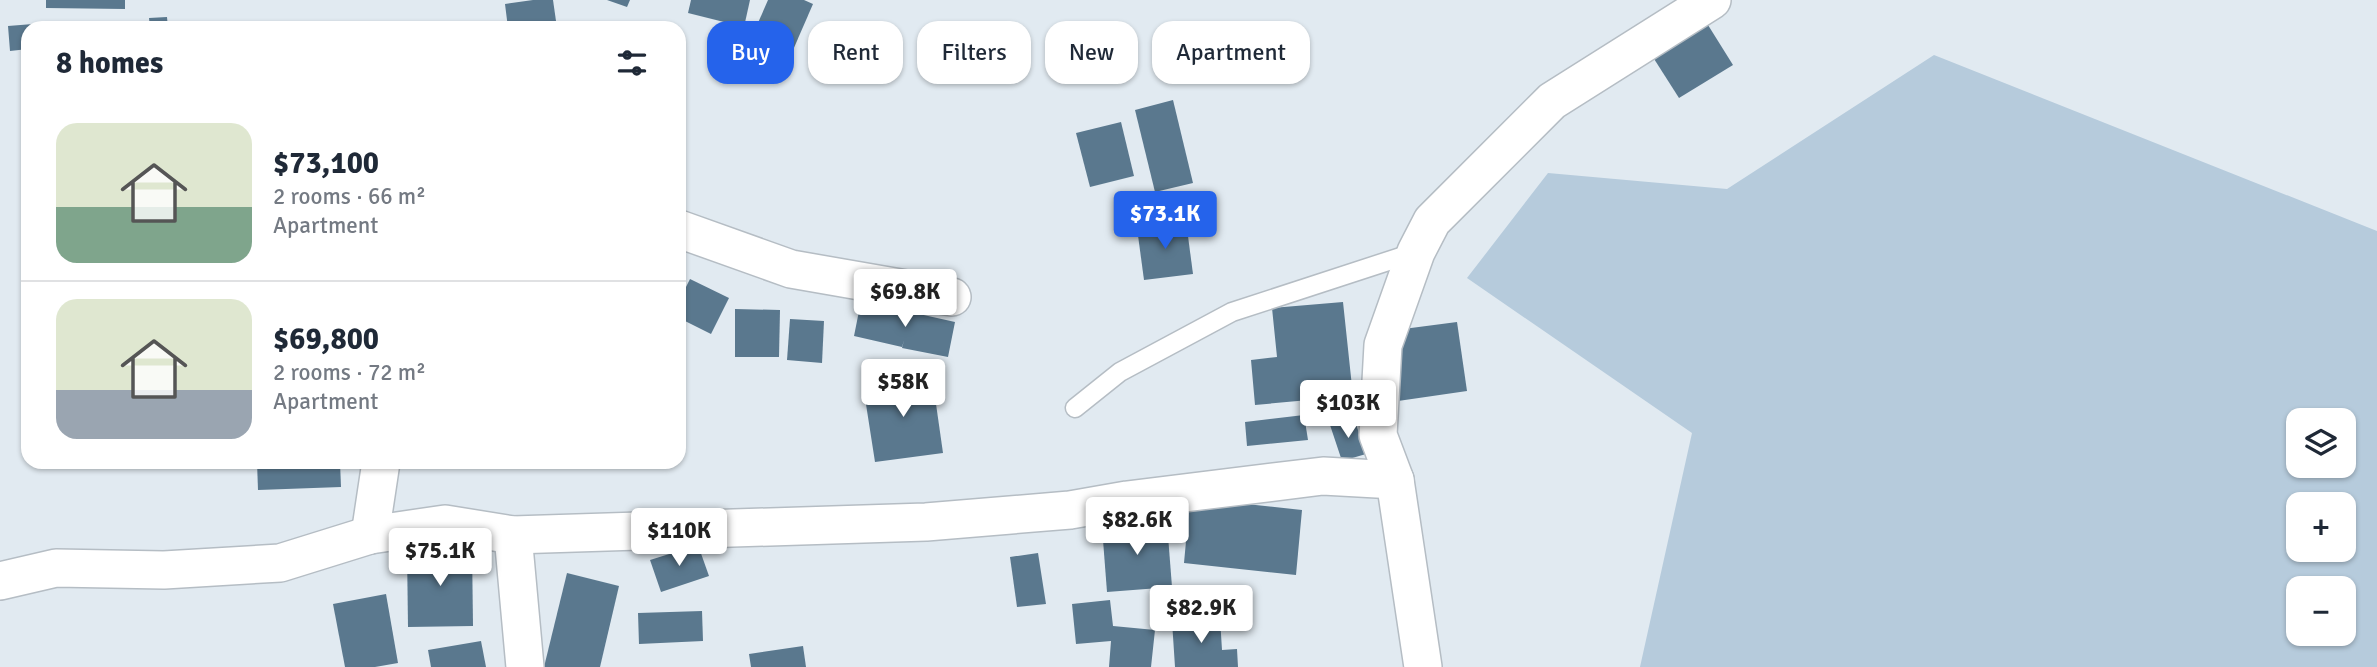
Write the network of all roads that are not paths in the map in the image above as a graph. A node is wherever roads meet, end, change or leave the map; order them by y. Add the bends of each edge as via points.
1 (1712, 0) edge
2 (686, 232) edge
3 (1416, 252) junction
4 (952, 297) dead end
5 (1075, 408) dead end
6 (380, 469) edge
7 (1395, 480) junction
8 (370, 535) junction
9 (513, 535) junction
10 (0, 582) edge
11 (525, 667) edge
12 (1423, 667) edge

1 - 3 street via 1552,101 1432,221
2 - 4 street via 791,269
3 - 5 lane via 1232,312 1120,372
3 - 7 street via 1383,345 1378,435
6 - 8 street
7 - 9 street via 1323,476 1070,510 926,522
7 - 12 street
8 - 9 street via 445,524
8 - 10 street via 280,563 164,570 57,568
9 - 11 street

